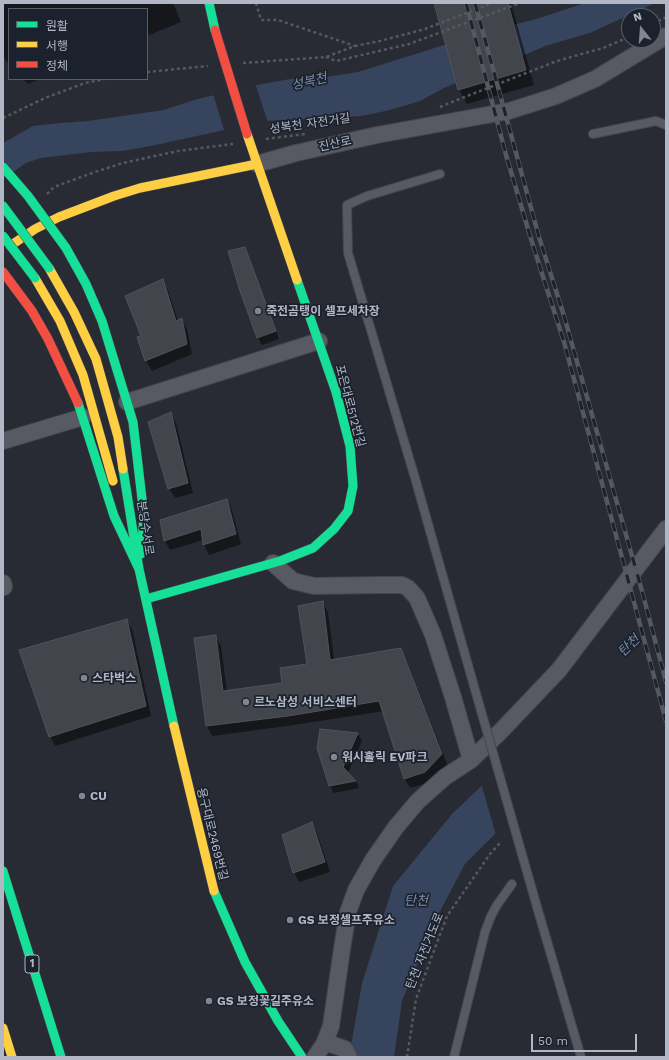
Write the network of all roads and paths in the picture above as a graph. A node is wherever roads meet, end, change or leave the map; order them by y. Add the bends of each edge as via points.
1 (211, 3) edge
2 (256, 3) edge
3 (492, 3) edge
4 (520, 3) edge
5 (666, 36) edge
6 (621, 40) edge
7 (355, 46) junction
8 (326, 57) junction
9 (242, 64) dead end
10 (211, 66) dead end
11 (148, 72) edge
12 (100, 80) edge
13 (434, 110) dead end
14 (3, 118) edge
15 (666, 124) edge
16 (310, 134) dead end
17 (593, 134) dead end
18 (264, 140) dead end
19 (233, 144) dead end
20 (257, 164) junction
21 (3, 167) edge
22 (440, 174) dead end
23 (43, 198) dead end
24 (3, 206) edge
25 (3, 236) edge
26 (3, 252) edge
27 (3, 272) edge
28 (319, 341) junction
29 (127, 402) junction
30 (83, 417) junction
31 (3, 441) edge
32 (666, 529) edge
33 (273, 562) junction
34 (139, 569) junction
35 (146, 599) junction
36 (471, 760) junction
37 (500, 843) dead end
38 (3, 871) edge
39 (512, 884) dead end
40 (3, 1028) edge
41 (325, 1042) junction
42 (12, 1057) edge
43 (61, 1057) edge
44 (302, 1057) edge
45 (315, 1057) edge
46 (349, 1057) edge
47 (407, 1057) edge
48 (454, 1057) edge
49 (581, 1057) edge

1 - 20 main road, 포은대로512번길, bridge via 215,30
2 - 7 path via 261,20 278,20
3 - 7 path via 425,29
4 - 8 path via 409,44 336,61
5 - 20 street, 진산로 via 595,79 556,96 509,111 377,135
6 - 13 path via 550,64
7 - 8 path
8 - 9 path
10 - 11 path
12 - 14 path via 45,98
15 - 17 lane via 656,121
16 - 18 path, 성복천 자전거길
19 - 23 path via 178,151 123,163 54,187
20 - 26 main road, 진산로 via 140,188 114,196 35,229
20 - 28 main road, 포은대로512번길
21 - 29 main road, bridge via 66,248 86,284 102,321
22 - 49 lane, bridge via 367,196 347,206 348,253
24 - 34 main road, 분당수서로, bridge via 49,268 74,312 96,359 118,437
25 - 34 main road, 분당수서로, bridge via 35,278 60,321 83,375
27 - 30 main road via 32,311 48,339
28 - 29 street
28 - 33 main road, 포은대로512번길 via 350,446 353,486 348,511 334,529 313,548
29 - 34 main road via 133,422 144,516
30 - 31 street
30 - 34 main road via 114,516
32 - 36 street via 559,670
33 - 35 main road, 포은대로512번길
33 - 36 street via 293,581 314,586 402,585 408,588 417,598 433,636
34 - 35 main road, 용구대로2469번길
35 - 44 main road, 용구대로2469번길 via 213,890 245,962 278,1021
36 - 41 street via 445,777 418,801 396,826 356,890 348,912 331,1026
37 - 47 path, 탄천 자전거도로 via 446,916 416,999
38 - 43 main road, 1
39 - 48 lane via 494,910 485,932
40 - 42 main road
41 - 45 street
41 - 46 street via 345,1049

